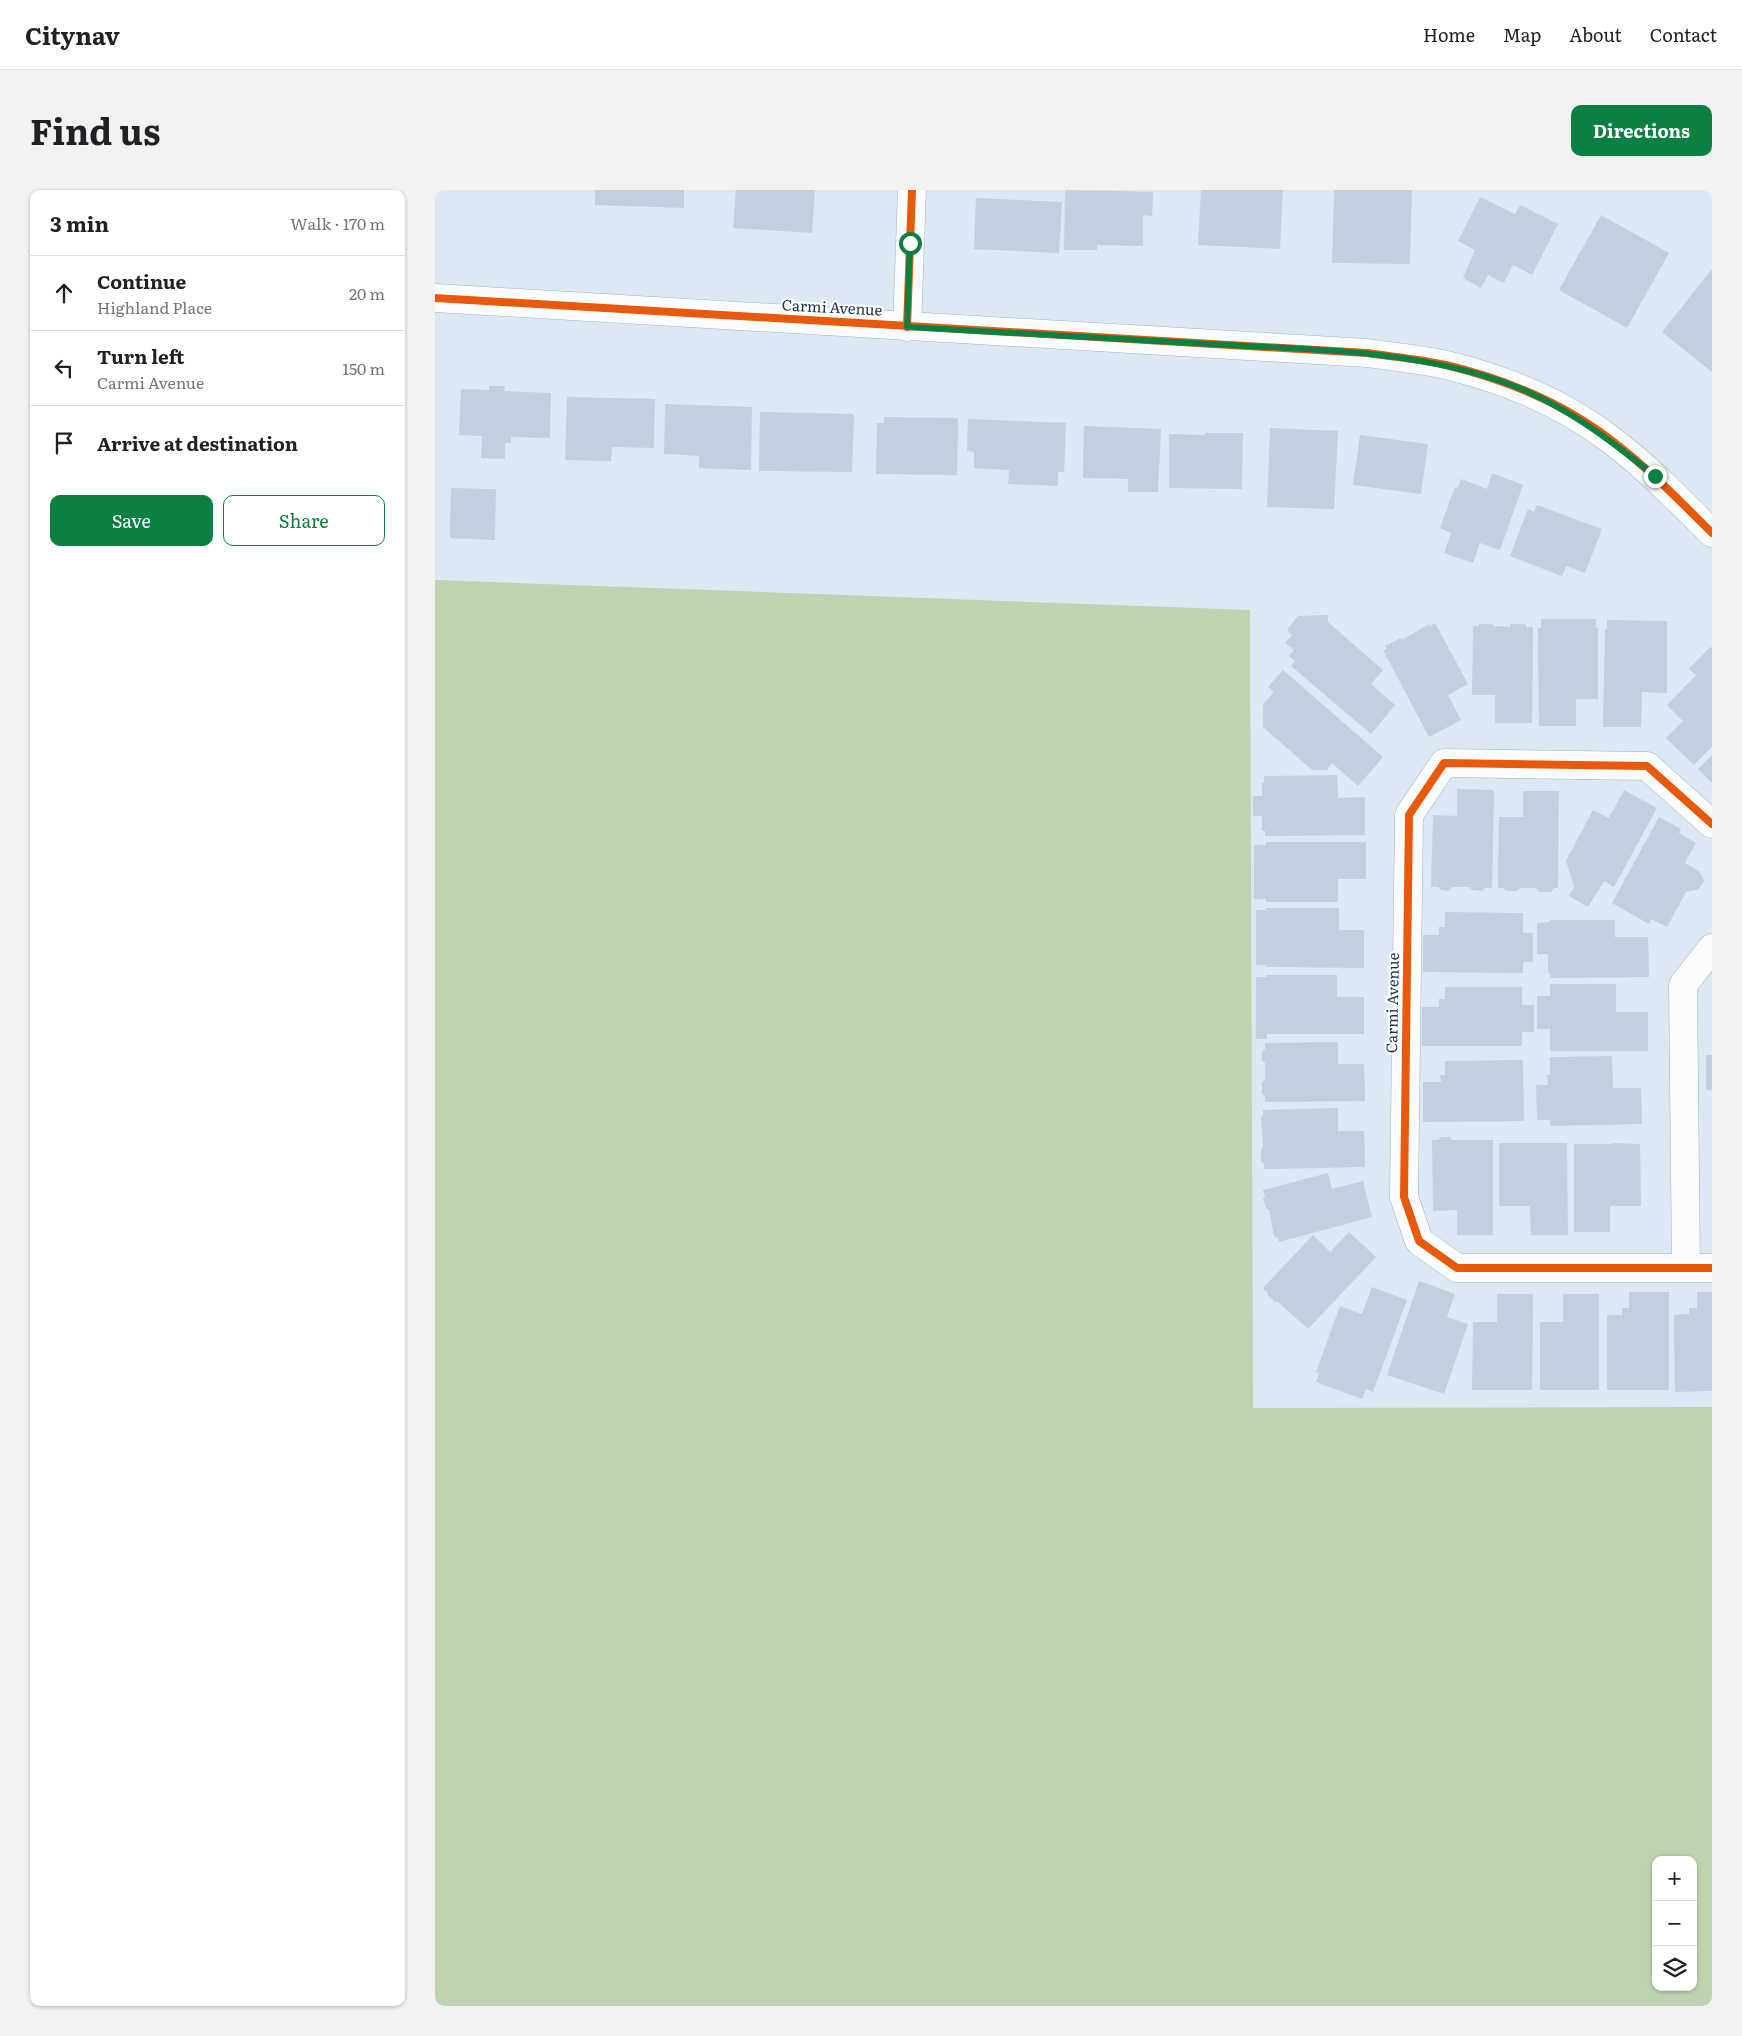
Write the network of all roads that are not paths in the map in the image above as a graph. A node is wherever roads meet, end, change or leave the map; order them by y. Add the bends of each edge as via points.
1 (912, 190) edge
2 (435, 298) edge
3 (907, 327) junction
4 (1712, 533) edge
5 (1712, 824) edge
6 (1712, 948) edge
7 (1699, 1268) edge

1 - 3 street
2 - 3 street, Carmi Avenue
3 - 4 street, Carmi Avenue via 1367,353 1445,365 1507,383 1561,408 1610,439
5 - 7 street, Carmi Avenue via 1647,766 1444,763 1409,815 1405,1197 1419,1241 1457,1268
6 - 7 street, Carmi Avenue via 1683,984

